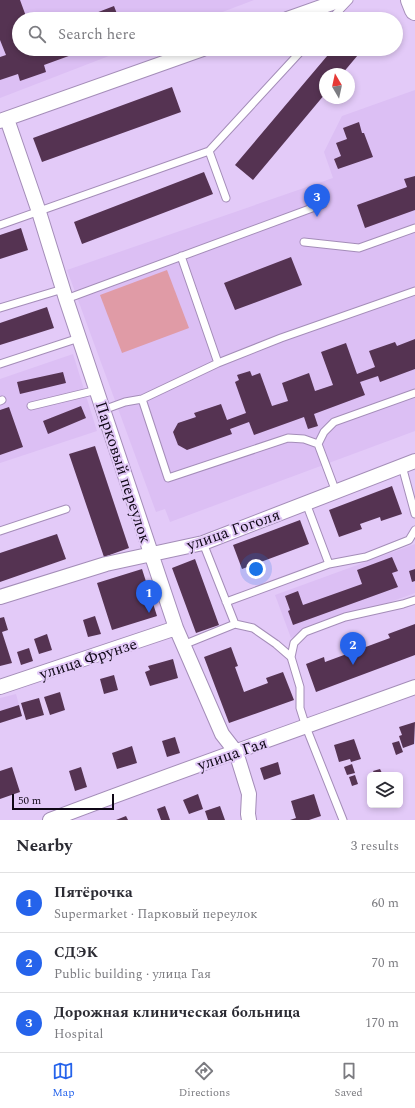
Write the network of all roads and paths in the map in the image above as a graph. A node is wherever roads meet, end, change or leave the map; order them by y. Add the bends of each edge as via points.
1 (341, 0) edge
2 (349, 0) edge
3 (411, 0) edge
4 (415, 10) edge
5 (308, 12) edge
6 (338, 12) edge
7 (183, 56) edge
8 (297, 56) edge
9 (4, 120) edge
10 (209, 151) junction
11 (226, 198) dead end
12 (323, 204) dead end
13 (39, 212) junction
14 (0, 225) edge
15 (415, 228) edge
16 (304, 242) dead end
17 (181, 256) junction
18 (415, 291) edge
19 (65, 294) junction
20 (0, 308) edge
21 (79, 338) junction
22 (218, 363) junction
23 (0, 364) edge
24 (97, 390) junction
25 (415, 393) edge
26 (142, 400) junction
27 (31, 406) dead end
28 (103, 410) junction
29 (318, 444) junction
30 (409, 464) edge
31 (336, 492) junction
32 (306, 503) junction
33 (66, 509) dead end
34 (415, 514) edge
35 (415, 530) edge
36 (0, 531) edge
37 (203, 542) junction
38 (152, 554) junction
39 (329, 564) junction
40 (0, 597) edge
41 (415, 600) edge
42 (226, 602) junction
43 (235, 624) junction
44 (176, 628) junction
45 (183, 645) junction
46 (290, 657) junction
47 (0, 687) edge
48 (415, 687) edge
49 (306, 727) junction
50 (236, 752) junction
51 (50, 820) edge
52 (249, 820) edge
53 (343, 820) edge

1 - 5 street
2 - 6 lane
3 - 4 main road
7 - 9 street
8 - 10 lane
9 - 13 street, Парковый переулок
10 - 11 lane
10 - 13 lane
12 - 17 lane
13 - 14 lane
13 - 19 street, Парковый переулок
15 - 16 lane via 358,248
17 - 19 lane
17 - 22 lane
18 - 22 lane
19 - 20 lane
19 - 21 street, Парковый переулок
21 - 23 lane
21 - 24 street, Парковый переулок
22 - 26 lane
24 - 27 lane
24 - 28 street, Парковый переулок
25 - 29 lane via 334,422 324,432
26 - 28 lane via 125,402
26 - 29 lane via 168,478 288,438 304,439
28 - 38 street, Парковый переулок
29 - 31 lane
30 - 31 street, улица Гоголя
30 - 34 lane
31 - 32 street, улица Гоголя
32 - 37 street, улица Гоголя
32 - 39 lane
33 - 36 lane
35 - 39 lane via 409,540 366,558
37 - 38 street, улица Гоголя
37 - 42 lane
38 - 40 street, улица Гоголя via 106,564
38 - 44 street, Парковый переулок
39 - 42 lane
41 - 46 lane via 345,617 305,632 294,643
42 - 43 lane
43 - 45 lane
43 - 46 lane via 253,628
44 - 45 street, Парковый переулок
44 - 47 street, улица Фрунзе
45 - 50 street, Парковый переулок via 222,734
46 - 49 lane via 300,687 300,708
48 - 49 street, улица Гая
49 - 50 street, улица Гая
49 - 53 lane
50 - 51 street, улица Гая
50 - 52 street, Парковый переулок via 249,794

